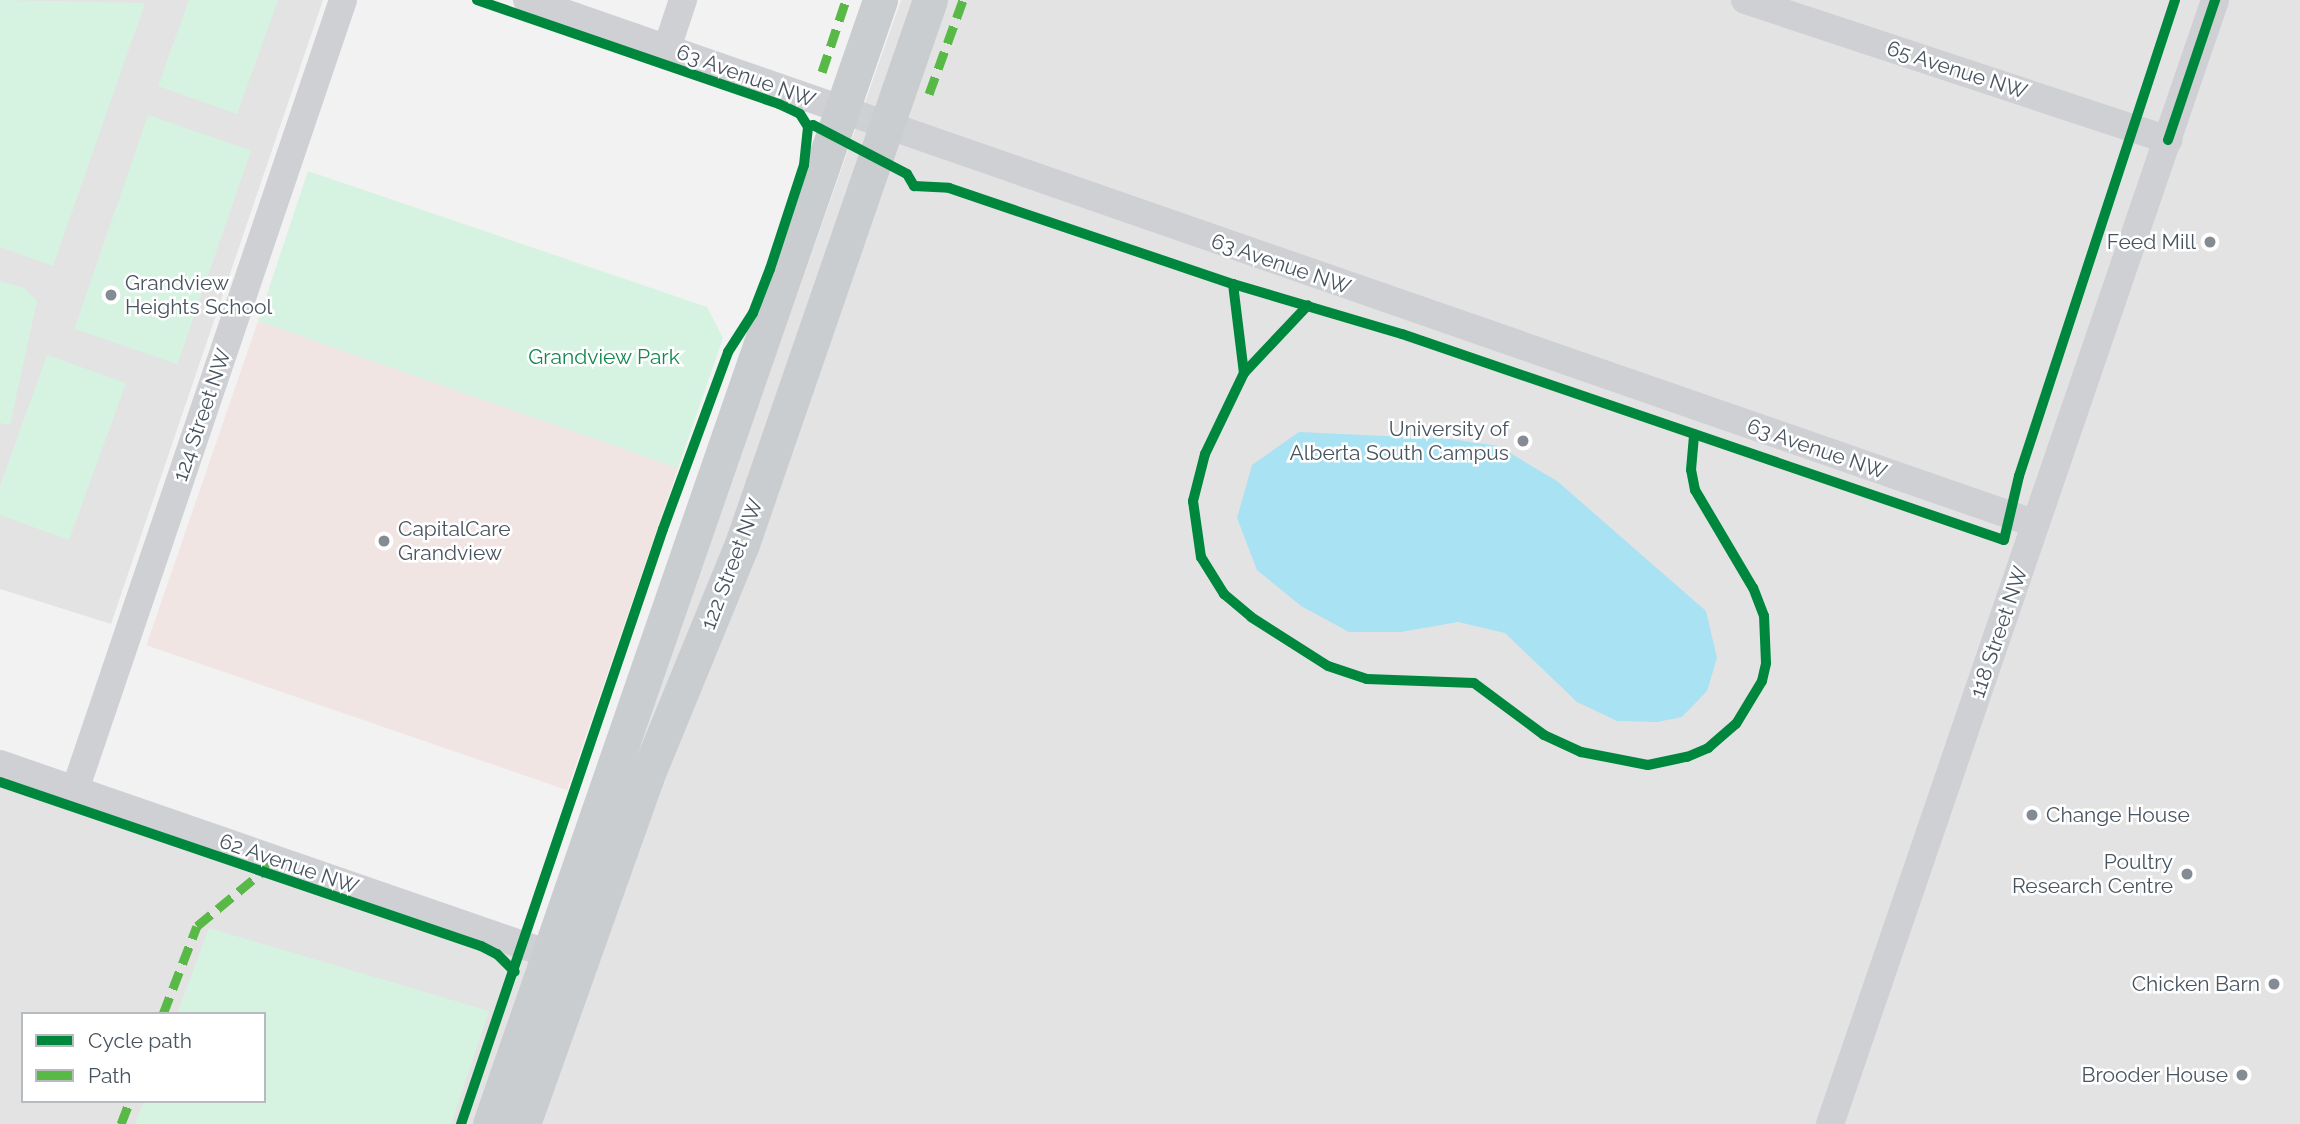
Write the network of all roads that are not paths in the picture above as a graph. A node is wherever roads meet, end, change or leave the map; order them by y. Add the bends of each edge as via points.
1 (343, 0) edge
2 (527, 0) edge
3 (683, 0) edge
4 (880, 0) edge
5 (930, 0) edge
6 (1745, 0) edge
7 (2215, 0) edge
8 (667, 48) junction
9 (842, 111) junction
10 (885, 127) junction
11 (2168, 140) junction
12 (769, 467) junction
13 (2036, 524) junction
14 (0, 764) edge
15 (75, 790) junction
16 (563, 959) junction
17 (490, 1124) edge
18 (523, 1124) edge
19 (1830, 1124) edge

1 - 15 street, 124 Street NW
2 - 8 street, 63 Avenue NW
3 - 8 street
4 - 9 main road, 122 Street NW
5 - 10 main road, 122 Street NW
6 - 11 street, 65 Avenue NW
7 - 11 street, 118 Street NW
8 - 9 street, 63 Avenue NW
9 - 10 street, 63 Avenue NW
9 - 12 main road via 854,125 854,136 797,314
9 - 16 main road, 122 Street NW
10 - 12 main road, 122 Street NW
10 - 13 street, 63 Avenue NW
11 - 13 street, 118 Street NW
12 - 16 main road, 122 Street NW
13 - 19 street, 118 Street NW
14 - 15 street, 62 Avenue NW
15 - 16 street, 62 Avenue NW
16 - 17 main road, 122 Street NW
16 - 18 main road, 122 Street NW

